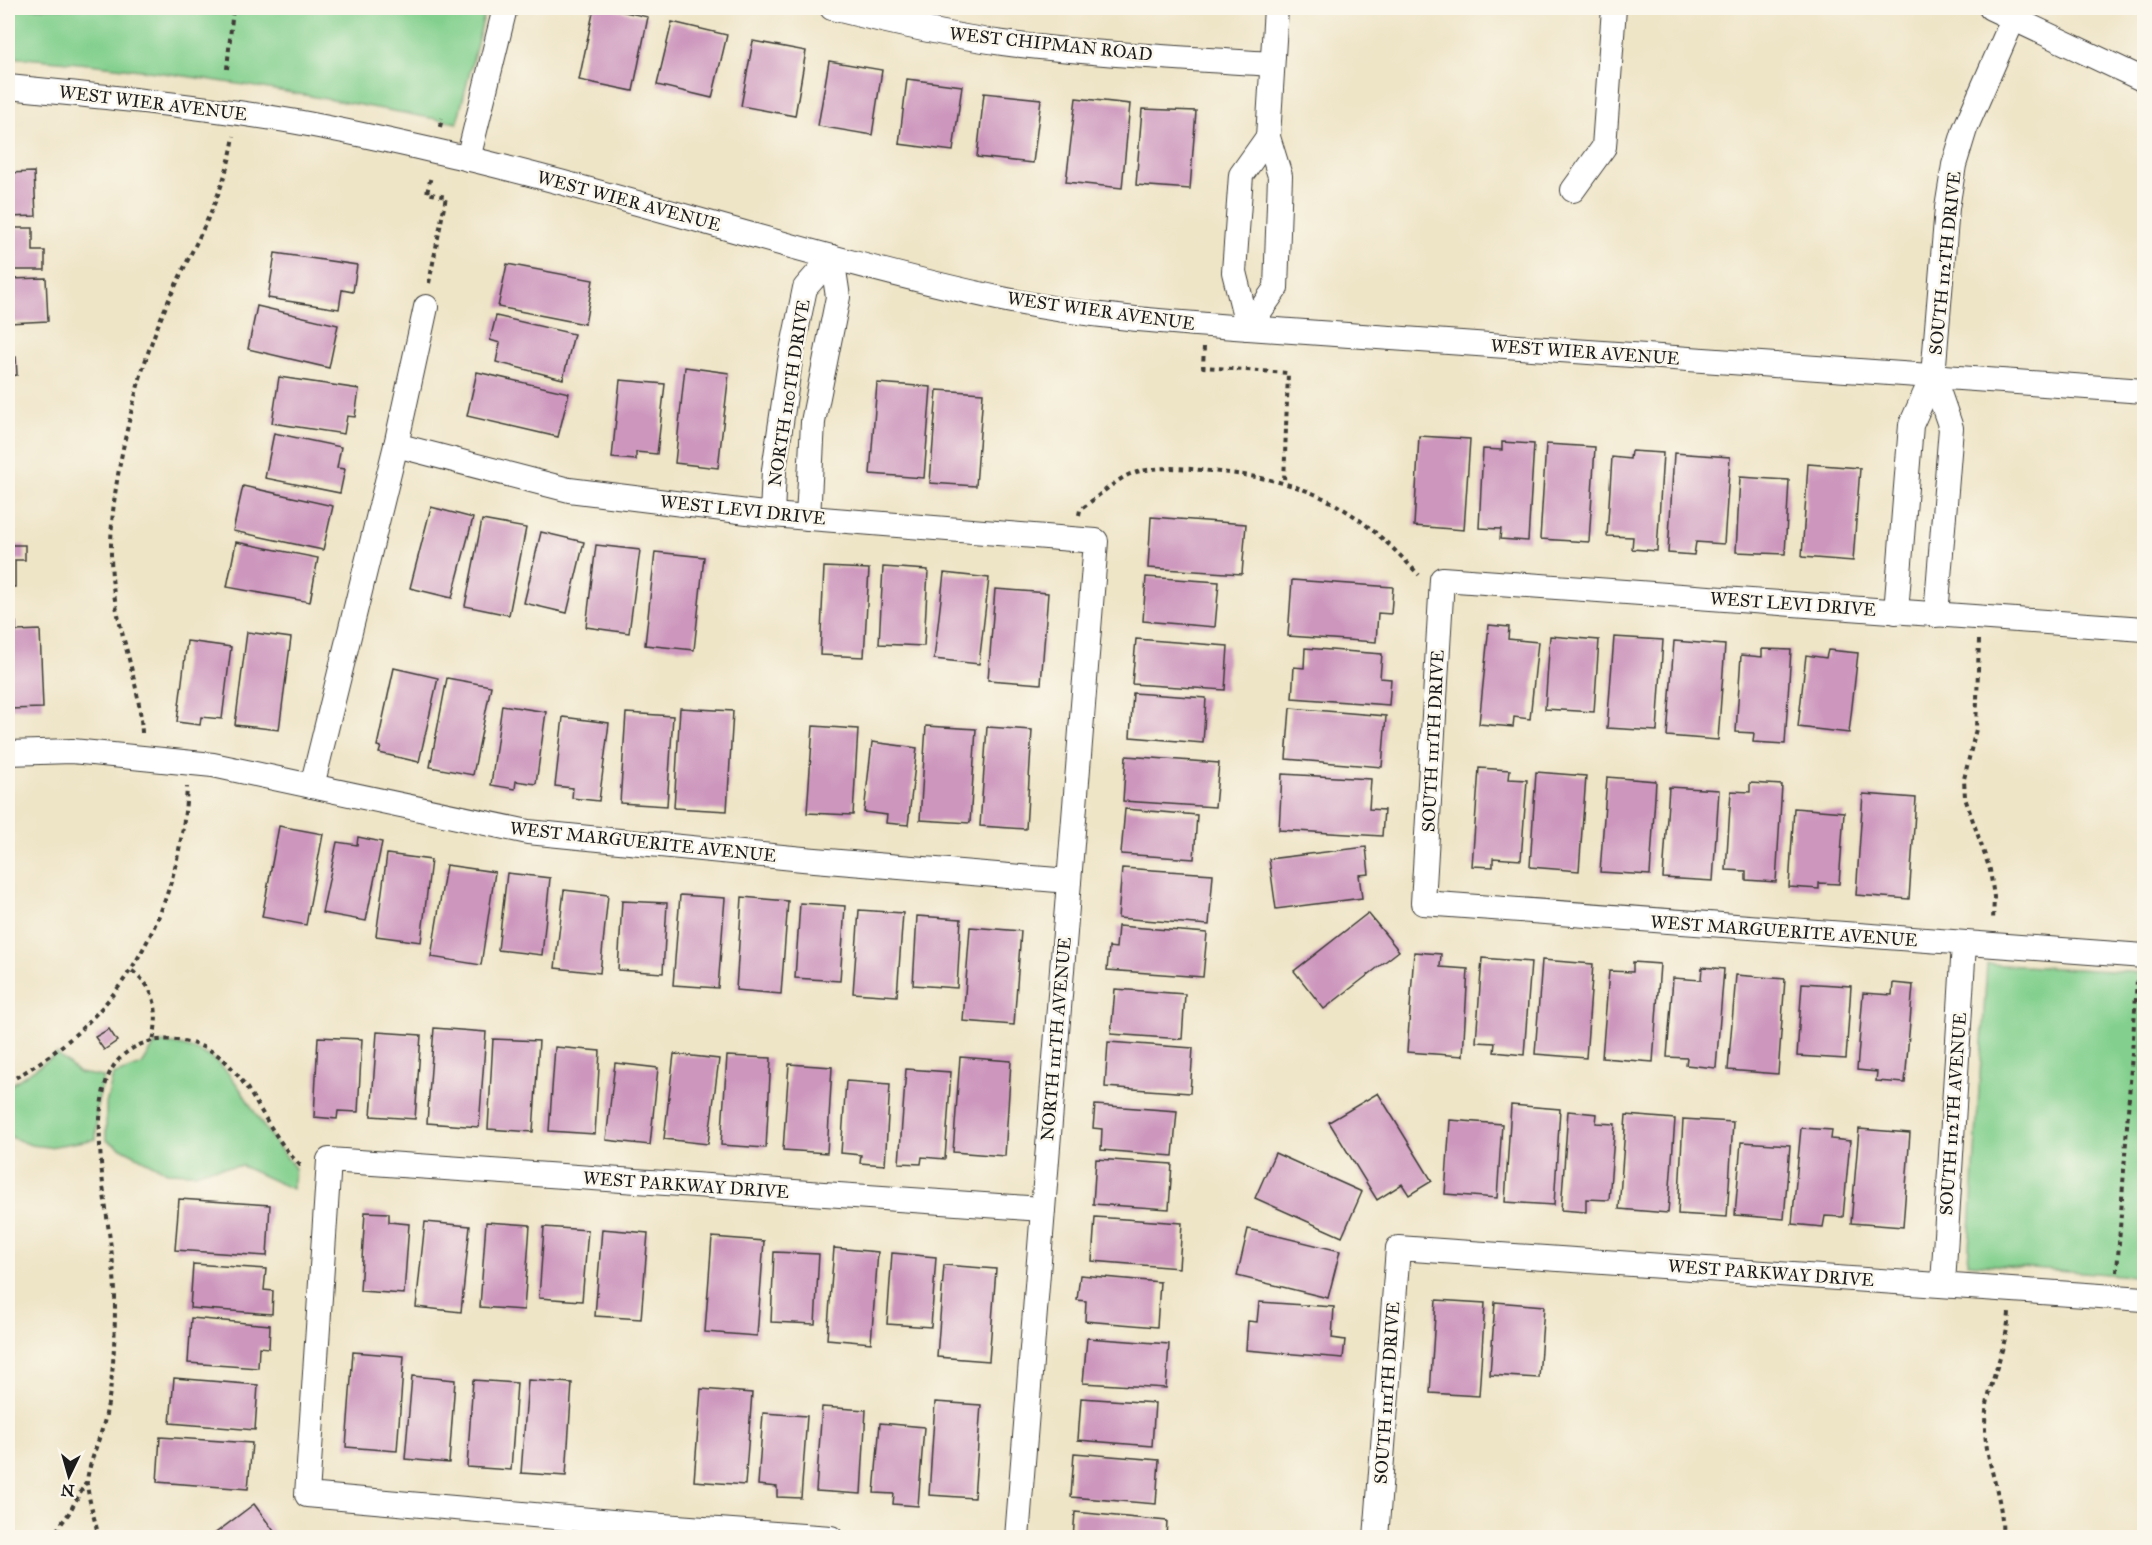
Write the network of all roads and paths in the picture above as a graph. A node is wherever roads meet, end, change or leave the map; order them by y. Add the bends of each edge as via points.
1 (93, 8) edge
2 (125, 8) edge
3 (233, 8) edge
4 (505, 8) edge
5 (832, 8) edge
6 (1276, 8) edge
7 (1614, 8) edge
8 (1991, 8) edge
9 (2014, 17) junction
10 (1272, 64) junction
11 (227, 69) dead end
12 (2145, 80) edge
13 (8, 87) edge
14 (237, 113) junction
15 (1268, 137) junction
16 (468, 159) junction
17 (430, 181) dead end
18 (1574, 190) dead end
19 (832, 257) junction
20 (426, 307) joint
21 (1206, 325) junction
22 (1248, 328) junction
23 (1933, 376) junction
24 (2145, 391) edge
25 (396, 444) junction
26 (1284, 483) junction
27 (772, 515) junction
28 (808, 518) junction
29 (1085, 540) junction
30 (1442, 579) junction
31 (1896, 612) junction
32 (1947, 615) junction
33 (2145, 629) edge
34 (8, 753) edge
35 (140, 758) junction
36 (186, 763) junction
37 (312, 786) junction
38 (1069, 881) junction
39 (1423, 903) joint
40 (1964, 944) junction
41 (1992, 946) junction
42 (2142, 955) edge
43 (132, 971) junction
44 (153, 1041) junction
45 (8, 1082) edge
46 (329, 1160) junction
47 (1043, 1209) junction
48 (1398, 1248) joint
49 (1943, 1284) junction
50 (2116, 1297) junction
51 (2145, 1299) edge
52 (2010, 1308) dead end
53 (87, 1482) junction
54 (634, 1531) edge
55 (669, 1532) edge
56 (51, 1538) edge
57 (99, 1538) edge
58 (831, 1538) edge
59 (1017, 1538) edge
60 (1376, 1538) edge
61 (2002, 1538) edge

1 - 2 path
3 - 11 path
4 - 16 street
5 - 10 street, WEST CHIPMAN ROAD via 1002,42
6 - 10 street
7 - 18 street via 1604,147
8 - 9 street
9 - 12 street
9 - 23 street, SOUTH 112TH DRIVE via 1965,129 1954,165
10 - 15 street
13 - 14 street, WEST WIER AVENUE
14 - 16 street, WEST WIER AVENUE
14 - 35 path via 225,182 173,291 137,389 116,494 111,560 115,600 140,700
15 - 22 street via 1241,175 1234,272
15 - 22 street via 1280,176 1276,288
16 - 19 street, WEST WIER AVENUE
17 - 20 path via 427,193 446,197
19 - 21 street, WEST WIER AVENUE via 1002,299 1063,310
19 - 27 street, NORTH 110TH DRIVE via 805,288 774,470
19 - 28 street, NORTH 110TH DRIVE via 838,297 813,422
20 - 25 street
21 - 22 street, WEST WIER AVENUE
21 - 26 path via 1203,368 1288,373
22 - 23 street, WEST WIER AVENUE
23 - 24 street, WEST WIER AVENUE
23 - 31 street, SOUTH 112TH DRIVE via 1911,425
23 - 32 street, SOUTH 112TH DRIVE via 1951,428
25 - 27 street, WEST LEVI DRIVE via 569,490
25 - 37 street
26 - 29 path via 1191,469 1143,471 1127,476 1080,510
26 - 30 path via 1327,498 1363,521 1422,578
27 - 28 street, WEST LEVI DRIVE
28 - 29 street, WEST LEVI DRIVE
29 - 38 street, NORTH 111TH AVENUE
30 - 31 street, WEST LEVI DRIVE
30 - 39 street, SOUTH 111TH DRIVE
31 - 32 street, WEST LEVI DRIVE
32 - 33 street, WEST LEVI DRIVE
32 - 41 path via 1957,636 1979,636 1976,729 1964,779 1965,798 1990,870 1994,897
34 - 35 street, WEST MARGUERITE AVENUE via 72,751
35 - 36 street, WEST MARGUERITE AVENUE
36 - 37 street, WEST MARGUERITE AVENUE
36 - 43 path via 184,831 176,865 152,933
37 - 38 street, WEST MARGUERITE AVENUE via 528,832
38 - 47 street, NORTH 111TH AVENUE
39 - 40 street, WEST MARGUERITE AVENUE
40 - 41 street, WEST MARGUERITE AVENUE
40 - 49 street, SOUTH 112TH AVENUE
41 - 42 street, WEST MARGUERITE AVENUE
42 - 50 path
43 - 44 path via 144,980 155,999
43 - 45 path via 75,1035
44 - 46 path via 182,1041 225,1060 278,1142 300,1165
44 - 53 path via 135,1047 113,1067 102,1104 102,1158 111,1235 115,1331 106,1416
46 - 47 street, WEST PARKWAY DRIVE
46 - 54 street via 307,1495
47 - 59 street, NORTH 111TH AVENUE
48 - 49 street, WEST PARKWAY DRIVE
48 - 60 street, SOUTH 111TH DRIVE
49 - 50 street, WEST PARKWAY DRIVE
50 - 51 street, WEST PARKWAY DRIVE
52 - 61 path via 2008,1330 1986,1406 1985,1430 2000,1504
53 - 56 path
53 - 57 path
54 - 55 street
55 - 58 street

